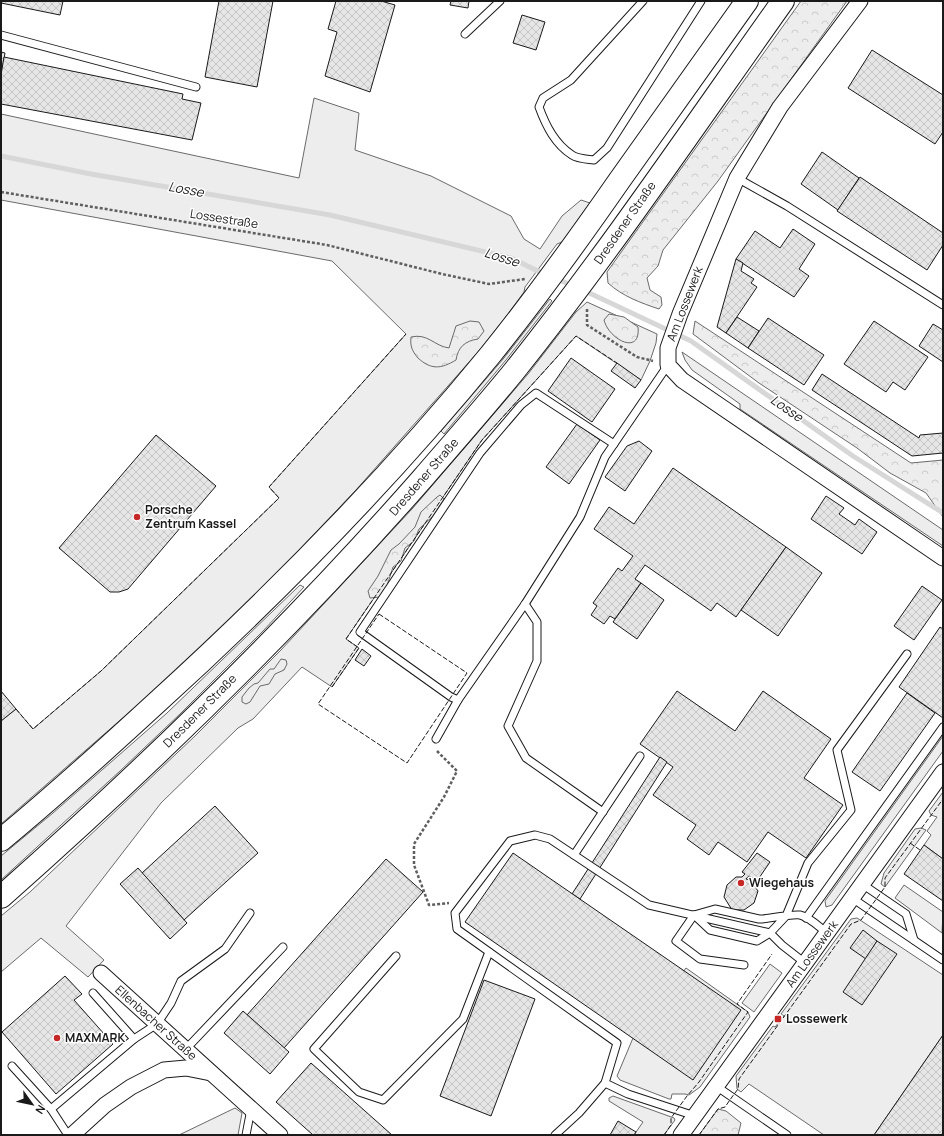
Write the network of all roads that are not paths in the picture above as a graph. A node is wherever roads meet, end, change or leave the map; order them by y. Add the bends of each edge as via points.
1 (500, 1) edge
2 (643, 1) edge
3 (701, 1) edge
4 (746, 1) edge
5 (783, 1) edge
6 (860, 1) edge
7 (466, 34) dead end
8 (1, 35) edge
9 (196, 87) dead end
10 (737, 178) junction
11 (943, 305) edge
12 (668, 365) junction
13 (614, 444) junction
14 (943, 558) edge
15 (524, 604) junction
16 (907, 654) dead end
17 (458, 700) junction
18 (943, 727) edge
19 (436, 739) road end
20 (640, 756) dead end
21 (943, 772) edge
22 (603, 812) junction
23 (1, 840) edge
24 (574, 855) junction
25 (862, 884) junction
26 (1, 897) edge
27 (852, 898) junction
28 (250, 913) dead end
29 (694, 915) junction
30 (786, 916) junction
31 (806, 918) junction
32 (770, 933) junction
33 (827, 933) junction
34 (914, 940) junction
35 (283, 947) dead end
36 (489, 952) junction
37 (396, 956) dead end
38 (943, 960) edge
39 (805, 963) junction
40 (744, 964) dead end
41 (101, 973) dead end
42 (93, 993) dead end
43 (157, 1024) junction
44 (134, 1039) junction
45 (185, 1050) junction
46 (12, 1066) dead end
47 (212, 1073) junction
48 (605, 1083) junction
49 (716, 1086) junction
50 (51, 1109) junction
51 (251, 1109) junction
52 (695, 1116) junction
53 (68, 1135) edge
54 (72, 1135) edge
55 (246, 1135) edge
56 (280, 1135) edge
57 (555, 1135) edge
58 (681, 1135) edge
59 (787, 1135) edge

1 - 7 lane
2 - 3 lane via 571,80 543,98 539,107 544,122 555,140 573,156 594,160 607,148
4 - 23 main road via 570,251 534,286 492,353 430,426 273,593 192,671
5 - 26 main road, Dresdener Straße via 565,307 514,372 384,522 271,641 167,744
6 - 10 street, Am Lossewerk via 780,107
8 - 9 lane
10 - 11 lane via 788,206
10 - 12 street, Am Lossewerk via 680,314 668,348
12 - 13 lane
12 - 14 street via 682,380
13 - 15 lane via 605,457 580,517
13 - 17 lane via 536,393 521,405 480,453 360,632
15 - 17 lane
15 - 22 lane via 537,622 537,661 508,726 526,758
16 - 30 lane via 837,750 851,810 808,863
17 - 19 lane
18 - 31 lane
20 - 22 lane
21 - 25 street, Am Lossewerk
22 - 24 lane
24 - 29 lane via 649,905
24 - 36 lane via 550,839 535,835 510,841 455,913 457,929
25 - 27 street, Am Lossewerk
25 - 34 lane via 906,914
27 - 33 street, Am Lossewerk
27 - 34 lane
28 - 43 lane via 225,949 181,981
29 - 30 lane via 715,909 759,919
29 - 32 lane
29 - 32 lane via 710,930 758,941
29 - 40 lane via 676,941 700,959
30 - 31 lane via 800,915
30 - 32 lane
31 - 33 lane
32 - 39 lane
33 - 39 street, Am Lossewerk
34 - 38 lane
35 - 45 lane
36 - 37 lane via 463,1019 383,1100 359,1092 314,1049
36 - 48 lane via 617,1043
39 - 49 street, Am Lossewerk
41 - 43 street, Ellenbacher Straße
42 - 44 lane
43 - 44 lane
43 - 45 street, Ellenbacher Straße
44 - 50 lane
45 - 47 street, Ellenbacher Straße
46 - 50 lane
47 - 51 street, Ellenbacher Straße
47 - 54 street, Ellenbacher Straße via 186,1068 164,1070 131,1087 105,1105
48 - 52 lane via 628,1094
48 - 57 lane via 579,1113
49 - 52 street, Am Lossewerk
49 - 59 lane
50 - 53 lane
51 - 55 lane
51 - 56 street, Ellenbacher Straße
52 - 58 street, Am Lossewerk

